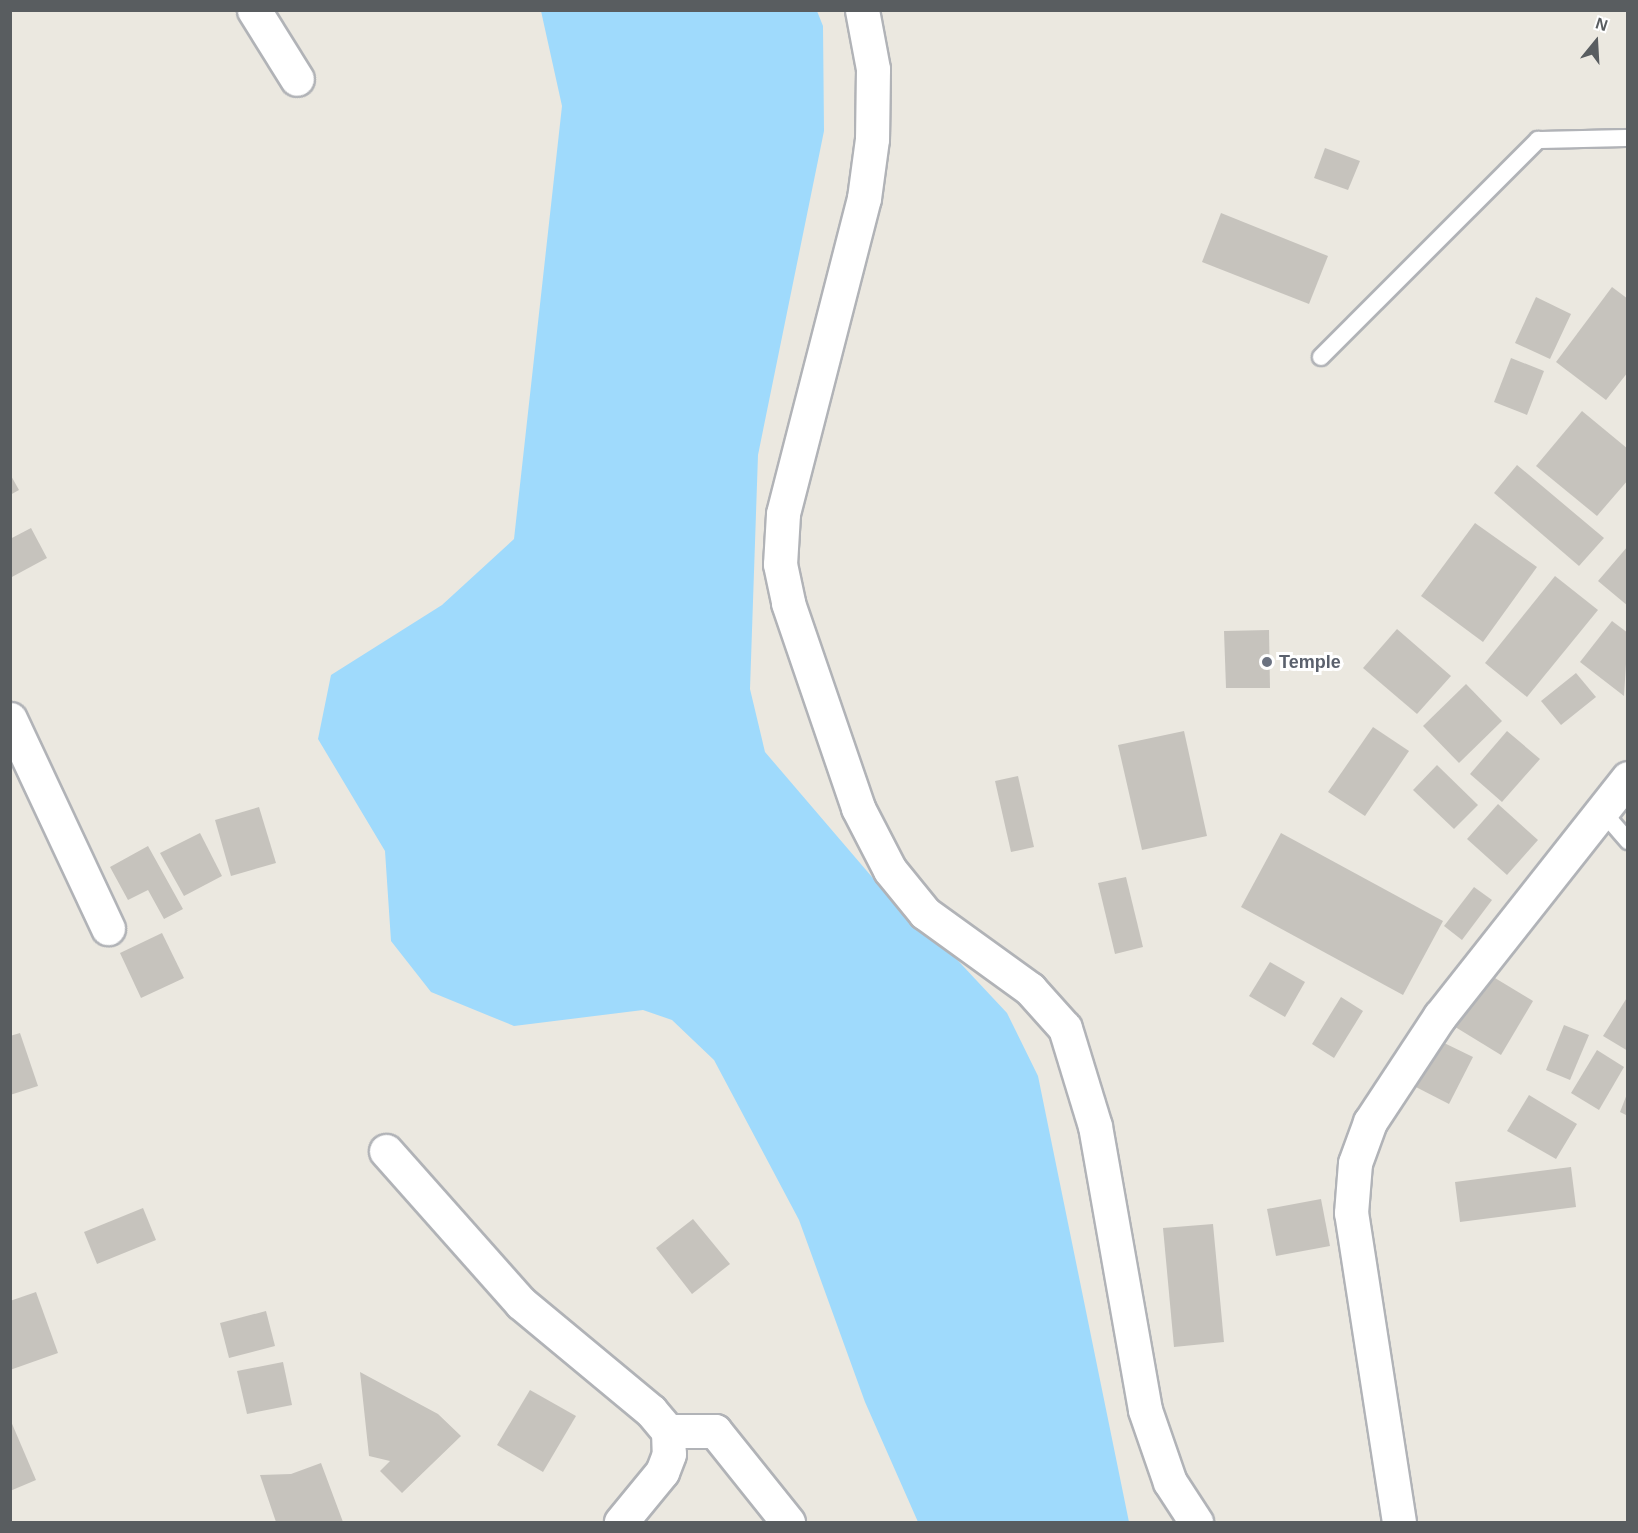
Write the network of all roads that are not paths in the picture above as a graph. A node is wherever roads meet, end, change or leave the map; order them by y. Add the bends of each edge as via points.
1 (254, 10) edge
2 (862, 10) edge
3 (297, 79) dead end
4 (1628, 138) edge
5 (1321, 357) dead end
6 (10, 719) edge
7 (1628, 778) edge
8 (1602, 811) junction
9 (1628, 841) edge
10 (108, 928) dead end
11 (386, 1151) dead end
12 (668, 1431) junction
13 (621, 1522) edge
14 (788, 1522) edge
15 (1197, 1522) edge
16 (1399, 1522) edge

1 - 3 street
2 - 15 street via 873,69 872,139 864,198 783,514 780,564 788,603 858,807 890,870 925,913 1030,989 1065,1028 1095,1125 1145,1410 1170,1482
4 - 5 lane via 1538,140
6 - 10 street
7 - 8 street
8 - 9 lane
8 - 16 street via 1440,1016 1370,1122 1355,1163 1351,1213
11 - 12 street via 521,1303 651,1411
12 - 13 street via 669,1454 662,1472
12 - 14 street via 715,1431

